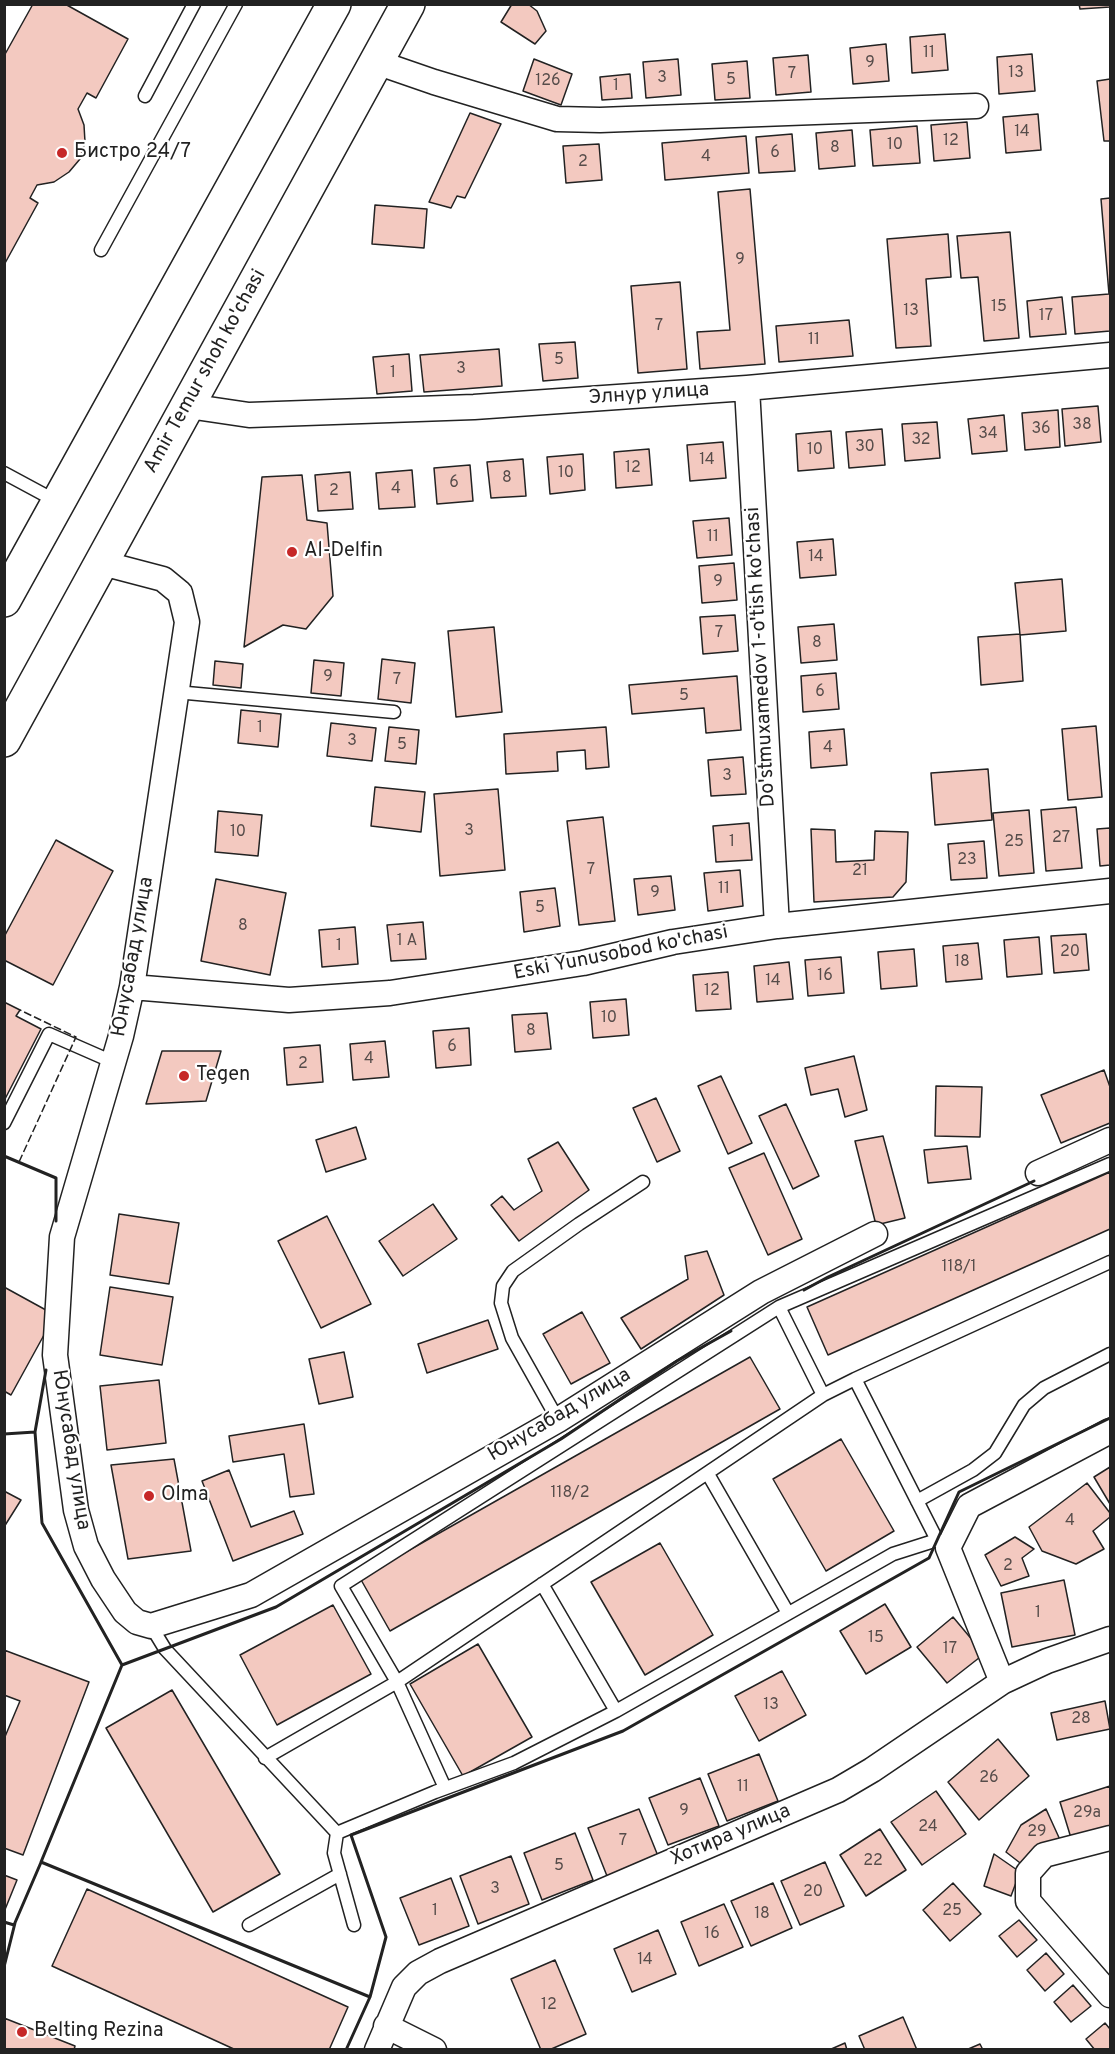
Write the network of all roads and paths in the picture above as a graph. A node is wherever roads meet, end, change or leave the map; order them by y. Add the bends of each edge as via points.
1 (194, 4) edge
2 (236, 4) edge
3 (334, 4) edge
4 (408, 4) edge
5 (376, 63) junction
6 (145, 96) dead end
7 (976, 106) dead end
8 (101, 250) dead end
9 (1110, 355) edge
10 (747, 388) junction
11 (188, 406) junction
12 (4, 473) edge
13 (59, 502) junction
14 (102, 563) junction
15 (4, 600) edge
16 (176, 692) junction
17 (394, 712) dead end
18 (4, 740) edge
19 (1110, 891) edge
20 (777, 926) junction
21 (132, 987) junction
22 (113, 1062) junction
23 (4, 1123) edge
24 (1110, 1140) edge
25 (1110, 1164) edge
26 (1038, 1173) dead end
27 (643, 1182) dead end
28 (875, 1234) dead end
29 (1110, 1262) edge
30 (779, 1307) junction
31 (1110, 1354) edge
32 (855, 1379) junction
33 (824, 1395) junction
34 (558, 1420) junction
35 (1110, 1431) edge
36 (708, 1474) junction
37 (917, 1501) junction
38 (943, 1544) junction
39 (542, 1584) junction
40 (788, 1613) junction
41 (151, 1626) junction
42 (1110, 1639) edge
43 (397, 1682) junction
44 (1002, 1682) junction
45 (616, 1711) junction
46 (266, 1758) junction
47 (446, 1788) junction
48 (337, 1833) junction
49 (1110, 1838) edge
50 (340, 1874) junction
51 (249, 1925) dead end
52 (354, 1925) dead end
53 (1110, 1995) edge
54 (386, 2025) junction
55 (377, 2049) edge
56 (434, 2049) edge

1 - 6 lane
2 - 8 lane
3 - 13 main road
4 - 5 main road, Amir Temur shoh ko'chasi
5 - 7 street via 557,119
5 - 11 main road, Amir Temur shoh ko'chasi
9 - 10 street, Элнур улица
10 - 11 street, Элнур улица via 474,407 249,415
10 - 20 street, Do'stmuxamedov 1-o'tish ko'chasi
11 - 14 main road, Amir Temur shoh ko'chasi
12 - 13 lane
13 - 15 main road
14 - 16 street, Юнусабад улица via 163,579 180,593 187,622
14 - 18 main road, Amir Temur shoh ko'chasi
16 - 17 lane
16 - 21 street, Юнусабад улица
19 - 20 street, Eski Yunusobod ko'chasi
20 - 21 street, Eski Yunusobod ko'chasi via 673,942 583,963 390,993 290,1000
21 - 22 street, Юнусабад улица
22 - 23 lane via 49,1034
22 - 41 street, Юнусабад улица via 62,1238 55,1355 76,1510 86,1546 124,1612
24 - 26 street
25 - 30 lane
27 - 34 lane via 513,1271 503,1286 501,1303 512,1338
28 - 34 street, Юнусабад улица via 761,1292
29 - 32 lane
30 - 33 lane
30 - 43 lane via 341,1586
31 - 37 lane via 1044,1388 1024,1405 995,1453
32 - 33 lane
32 - 37 lane
33 - 36 lane
34 - 41 street, Юнусабад улица via 251,1595
35 - 38 street via 969,1506
36 - 39 lane
36 - 40 lane
37 - 38 lane
38 - 40 lane via 893,1554
38 - 44 street
39 - 43 lane
39 - 45 lane
40 - 45 lane
41 - 46 lane via 165,1649
42 - 44 street, Хотира улица
43 - 46 lane
43 - 47 lane
44 - 54 street, Хотира улица via 838,1791 425,1969 404,1987
45 - 47 lane via 514,1763
46 - 48 lane
47 - 48 lane
48 - 50 lane via 334,1853
49 - 53 street via 1044,1855 1028,1873 1028,1901
50 - 51 lane
50 - 52 lane
54 - 55 street, Хотира улица
54 - 56 street

